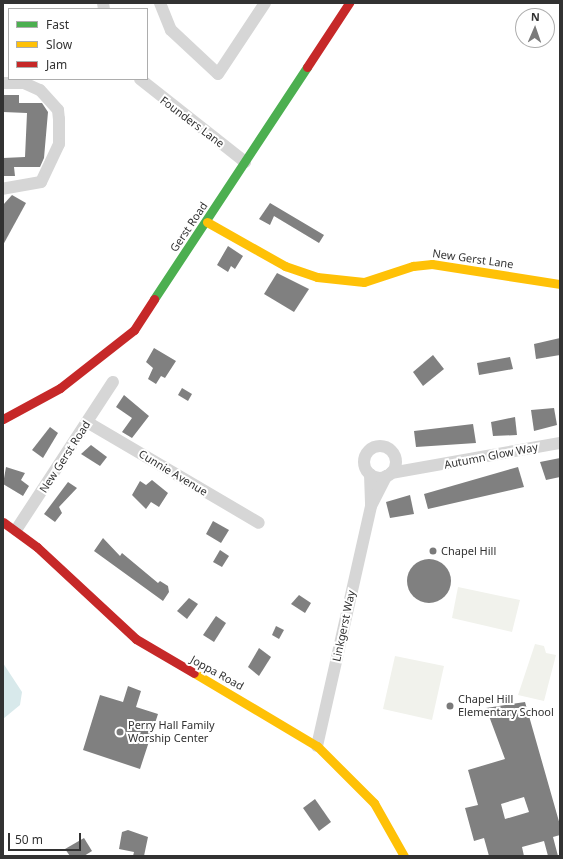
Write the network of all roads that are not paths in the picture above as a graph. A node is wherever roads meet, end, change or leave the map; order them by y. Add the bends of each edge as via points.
1 (160, 3) edge
2 (265, 3) edge
3 (349, 3) edge
4 (141, 80) edge
5 (3, 83) edge
6 (245, 162) junction
7 (3, 189) edge
8 (207, 222) junction
9 (560, 284) edge
10 (113, 382) dead end
11 (3, 419) edge
12 (87, 422) junction
13 (560, 443) edge
14 (395, 457) junction
15 (421, 467) junction
16 (370, 474) junction
17 (388, 475) junction
18 (371, 506) junction
19 (3, 522) edge
20 (259, 523) dead end
21 (16, 530) junction
22 (316, 746) junction
23 (404, 856) edge

1 - 2 street via 172,30 218,74
3 - 6 street, Gerst Road
4 - 6 street, Founders Lane
5 - 7 street via 24,83 40,90 58,110 59,119 59,144 41,182
6 - 8 street, Gerst Road
8 - 9 street, New Gerst Lane via 285,266 317,277 364,282 413,266 432,264
8 - 11 street, Gerst Road via 134,330 119,345 41,400
10 - 12 street, New Gerst Road
12 - 20 street, Cunnie Avenue
12 - 21 street, New Gerst Road
13 - 15 street, Autumn Glow Way
14 - 15 street
14 - 16 street via 384,447 370,449 364,461
14 - 17 street
15 - 17 street, Autumn Glow Way
16 - 17 street
16 - 18 street, Linkgerst Way
17 - 18 street, Linkgerst Way
18 - 22 street, Linkgerst Way
19 - 21 street, Joppa Road
21 - 22 street, Joppa Road via 136,639
22 - 23 street, Joppa Road via 374,803

